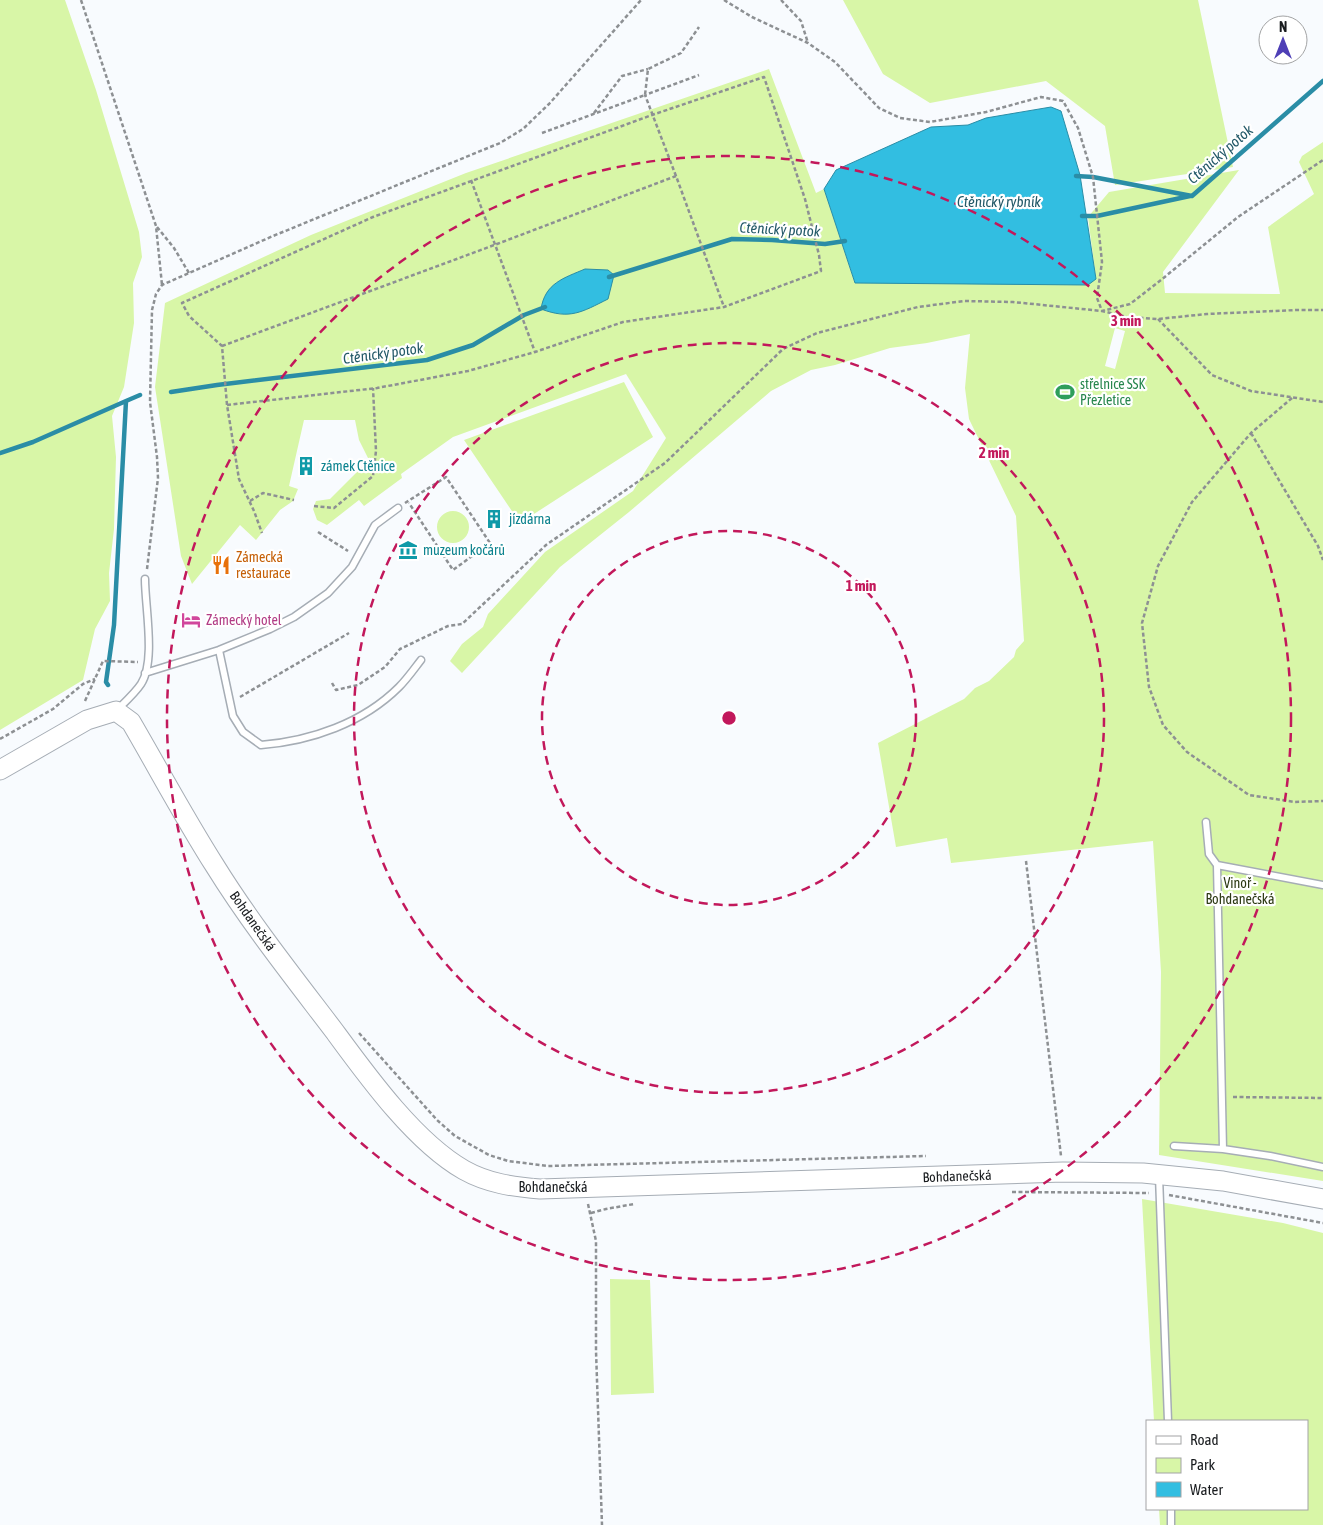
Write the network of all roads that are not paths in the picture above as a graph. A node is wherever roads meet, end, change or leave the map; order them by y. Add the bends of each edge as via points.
1 (398, 508) road end
2 (145, 579) road end
3 (219, 650) junction
4 (421, 660) dead end
5 (145, 673) junction
6 (116, 712) junction
7 (0, 770) edge
8 (1206, 822) dead end
9 (1216, 865) junction
10 (1323, 885) edge
11 (1174, 1146) dead end
12 (1223, 1149) junction
13 (1323, 1167) edge
14 (1159, 1184) junction
15 (1323, 1199) edge
16 (1168, 1420) edge
17 (1171, 1510) edge
18 (1171, 1525) edge

1 - 3 lane via 375,526 352,567 328,593 294,617
2 - 5 lane via 149,631
3 - 4 lane via 233,716 243,732 261,745 322,733 362,717 400,687
3 - 5 lane
5 - 6 lane via 142,683
6 - 7 street via 87,720
6 - 14 street, Bohdanečská via 131,722 215,866 256,927 360,1066 406,1122 440,1153 464,1170 488,1181 540,1189 1063,1172
8 - 9 lane via 1209,854
9 - 10 lane
9 - 12 lane
11 - 12 lane
12 - 13 lane
14 - 15 street, Bohdanečská via 1223,1181
14 - 16 lane
17 - 18 lane

